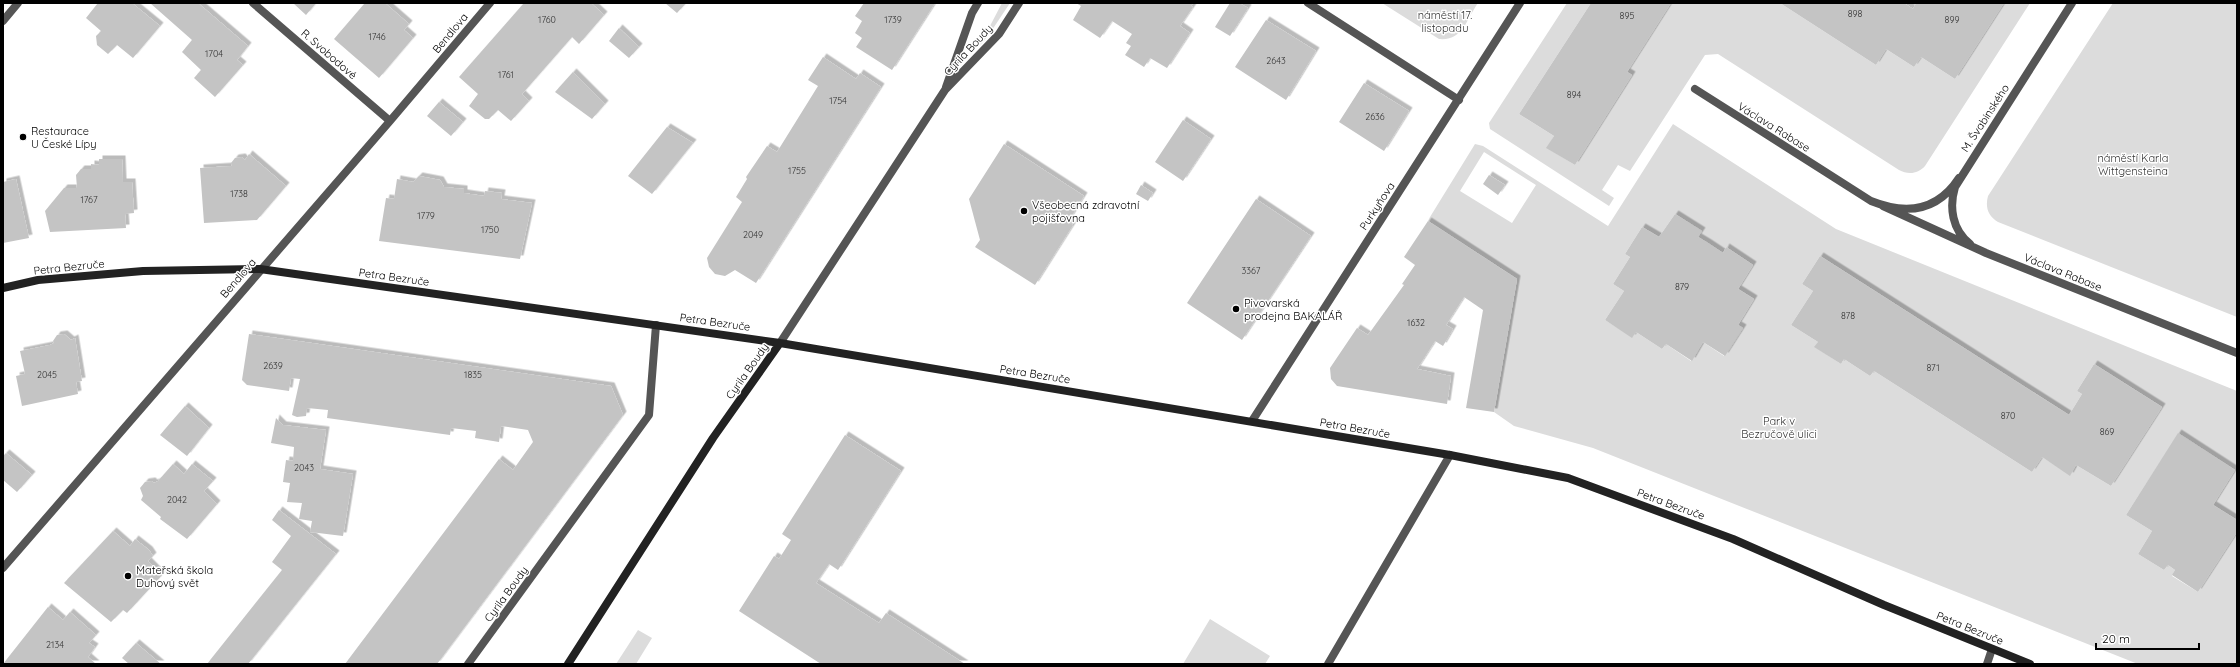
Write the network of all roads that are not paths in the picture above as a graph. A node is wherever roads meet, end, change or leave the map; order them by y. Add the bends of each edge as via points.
1 (18, 3) edge
2 (253, 3) edge
3 (490, 3) edge
4 (978, 3) edge
5 (1019, 3) edge
6 (1308, 3) edge
7 (1520, 3) edge
8 (2072, 3) edge
9 (3, 21) edge
10 (1695, 89) dead end
11 (945, 90) junction
12 (1459, 100) junction
13 (390, 121) junction
14 (1959, 178) junction
15 (1883, 206) junction
16 (1976, 248) junction
17 (260, 269) junction
18 (3, 288) edge
19 (656, 325) junction
20 (780, 343) junction
21 (2237, 353) edge
22 (1252, 421) junction
23 (1450, 455) junction
24 (3, 568) edge
25 (1992, 649) junction
26 (2015, 661) edge
27 (468, 664) edge
28 (568, 664) edge
29 (1328, 664) edge
30 (1987, 664) edge
31 (2030, 664) edge

1 - 9 street
2 - 13 street, R. Svobodové
3 - 13 street, Bendlova
4 - 11 street, Cyrila Boudy via 972,13
5 - 11 street, Cyrila Boudy via 999,34
6 - 12 street
7 - 12 street, Purkyňova
8 - 14 street, M. Švabinského
10 - 15 street, Václava Rabase via 1871,201
11 - 20 street, Cyrila Boudy
12 - 22 street, Purkyňova
13 - 17 street, Bendlova
14 - 15 street, Václava Rabase via 1948,193 1923,207 1903,210
14 - 16 street, M. Švabinského via 1953,195 1952,214 1960,233
15 - 16 street, Václava Rabase
16 - 21 street, Václava Rabase
17 - 18 street, Petra Bezruče via 142,271 38,280
17 - 19 street, Petra Bezruče
17 - 24 street, Bendlova
19 - 20 street, Petra Bezruče
19 - 27 street, Cyrila Boudy via 649,415
20 - 22 street, Petra Bezruče
20 - 28 street, Cyrila Boudy via 714,438
22 - 23 street, Petra Bezruče
23 - 25 street, Petra Bezruče via 1568,478 1733,538 1884,605
23 - 29 street
25 - 26 street, Petra Bezruče
25 - 30 street
26 - 31 street, Petra Bezruče

